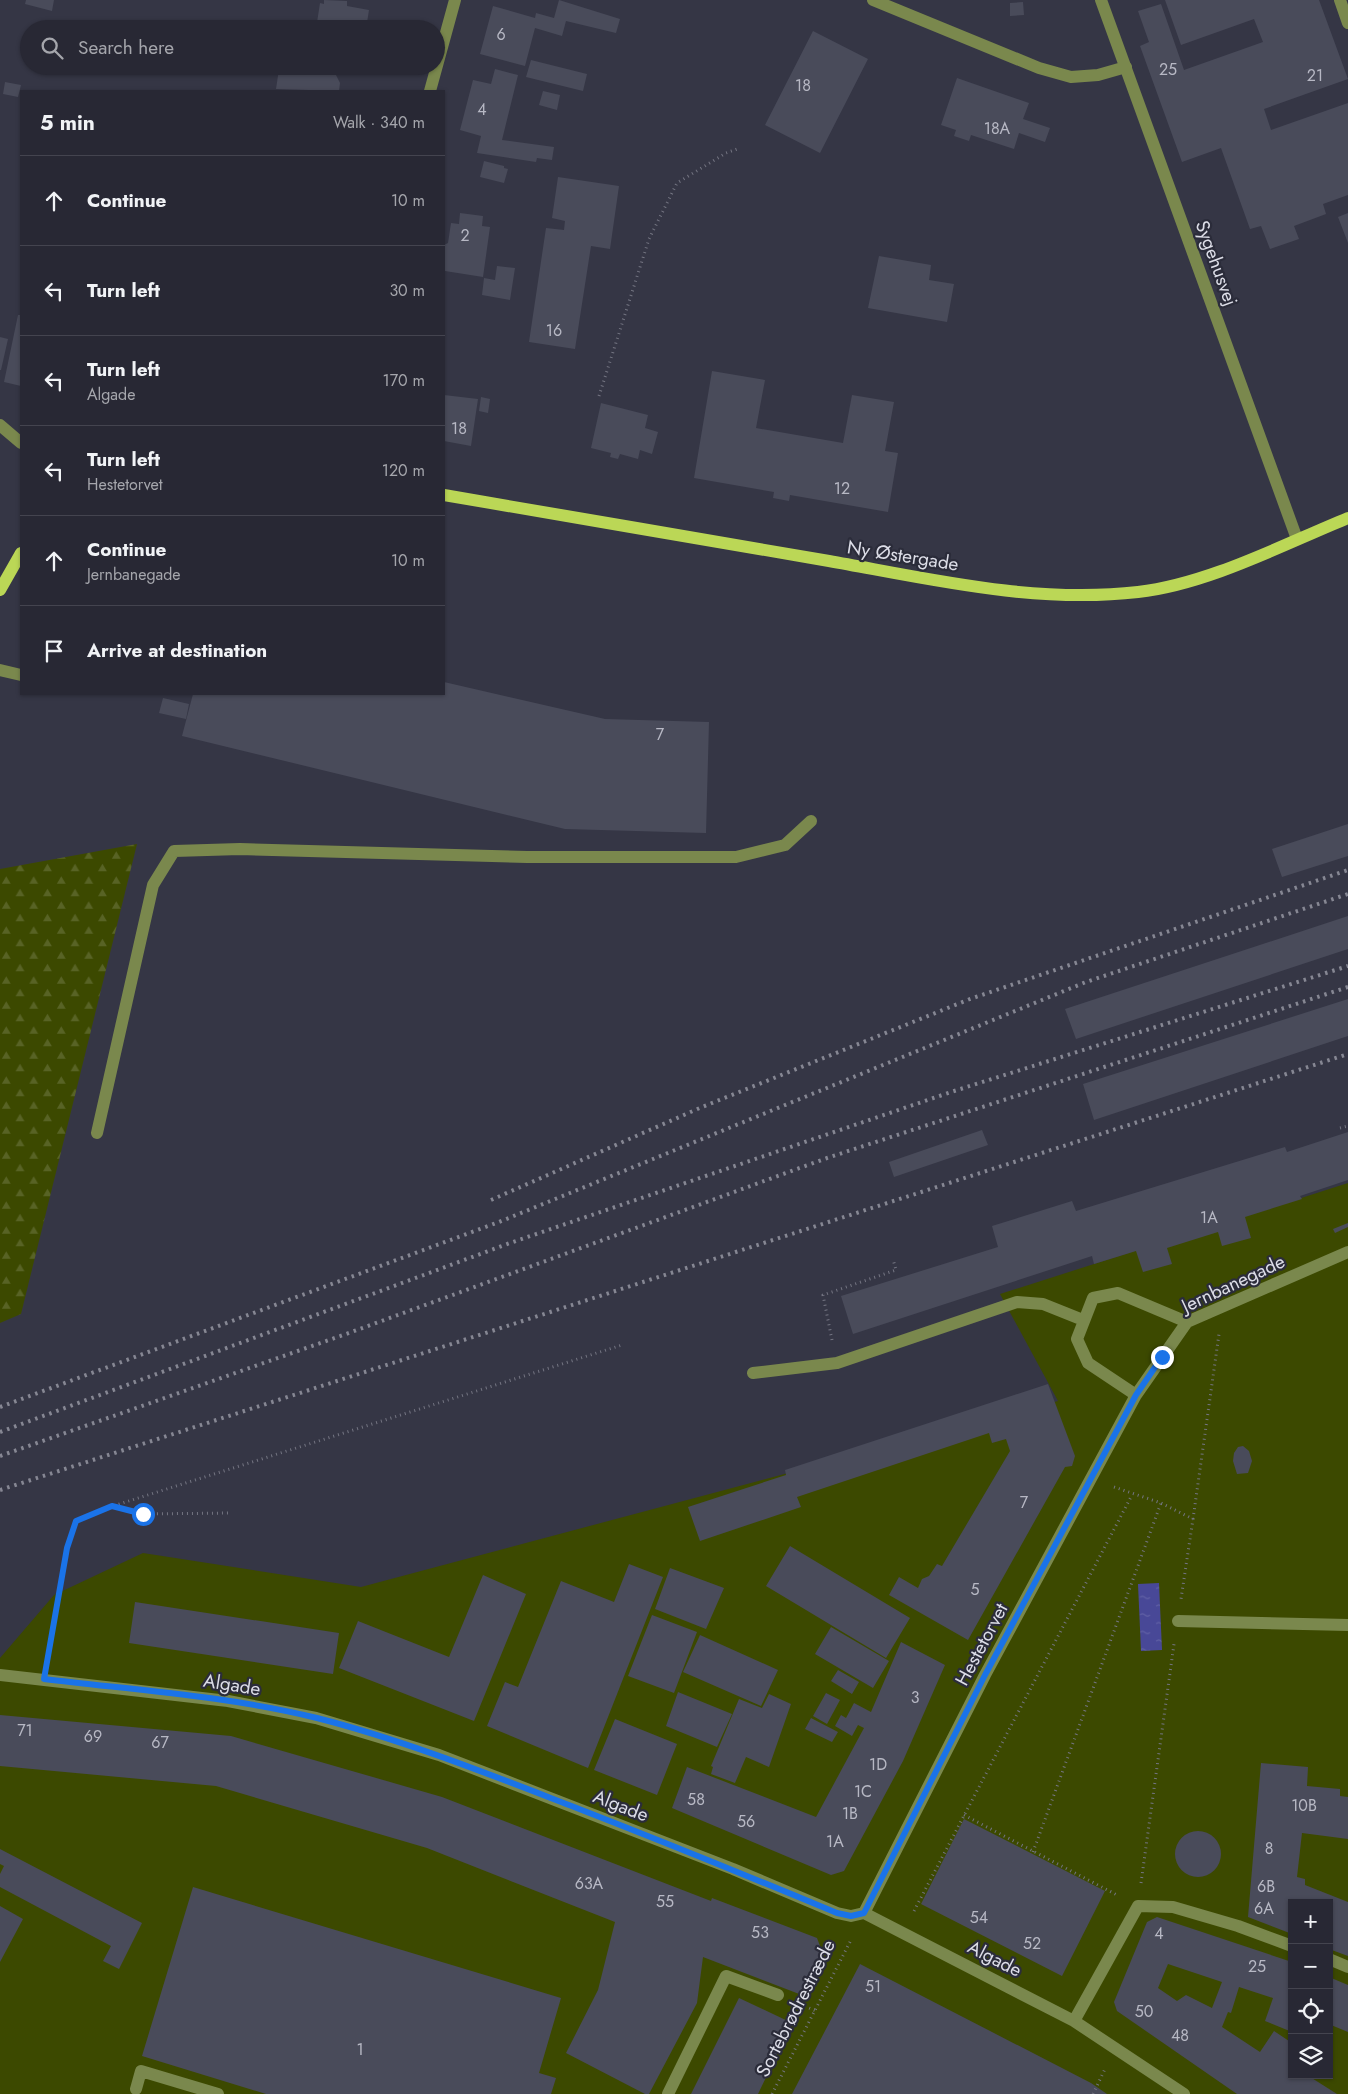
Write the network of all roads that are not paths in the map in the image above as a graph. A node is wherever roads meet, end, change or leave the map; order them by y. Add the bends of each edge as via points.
1 (455, 0) edge
2 (873, 0) edge
3 (1101, 0) edge
4 (1340, 0) edge
5 (1348, 23) edge
6 (445, 36) edge
7 (1126, 67) junction
8 (434, 75) edge
9 (430, 90) edge
10 (0, 425) edge
11 (20, 442) edge
12 (445, 495) edge
13 (1348, 518) edge
14 (1297, 539) junction
15 (20, 555) edge
16 (0, 590) edge
17 (0, 670) edge
18 (20, 675) edge
19 (810, 821) dead end
20 (96, 1132) dead end
21 (1348, 1252) edge
22 (1083, 1320) junction
23 (1187, 1322) junction
24 (753, 1373) dead end
25 (1136, 1395) junction
26 (1178, 1621) road end
27 (1348, 1625) edge
28 (0, 1675) edge
29 (864, 1913) junction
30 (1288, 1945) edge
31 (1333, 1961) edge
32 (1348, 1967) edge
33 (778, 1995) dead end
34 (1074, 2021) junction
35 (136, 2090) dead end
36 (218, 2094) edge
37 (668, 2094) edge
38 (1184, 2094) edge

1 - 6 street
2 - 7 street via 1039,68 1071,77 1098,75
3 - 7 street, Sygehusvej
4 - 5 street
7 - 14 street, Sygehusvej
8 - 9 street
10 - 11 street
12 - 14 main road, Ny Østergade via 923,578 1024,592 1090,596 1140,592 1196,581
13 - 14 main road, Ny Østergade
15 - 16 main road
17 - 18 street
19 - 20 street via 785,845 736,857 527,857 240,849 174,851 152,885
21 - 23 street, Jernbanegade
22 - 23 street via 1093,1298 1118,1293
22 - 24 street via 1043,1304 1017,1302 837,1363
22 - 25 street via 1077,1339 1088,1364
23 - 25 street, Jernbanegade
25 - 29 street, Hestetorvet via 985,1675
26 - 27 street
28 - 29 street, Algade via 228,1701 316,1718 440,1755 837,1913 851,1916
29 - 34 street, Algade
30 - 34 street via 1173,1907 1138,1906
31 - 32 street
33 - 37 street, Sortebrødrestræde via 726,1976
34 - 38 street, Algade
35 - 36 street via 141,2071

